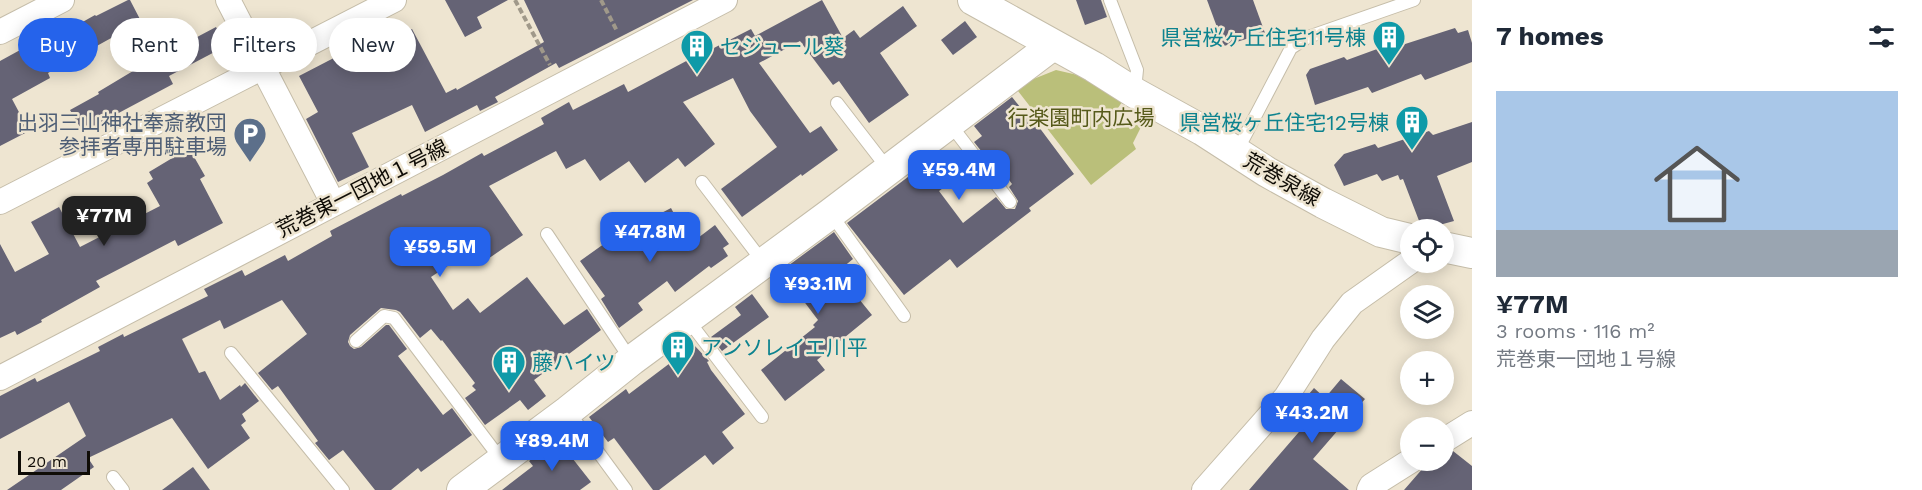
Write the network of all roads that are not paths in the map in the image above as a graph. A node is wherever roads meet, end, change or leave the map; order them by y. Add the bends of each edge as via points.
1 (62, 0) edge
2 (228, 0) edge
3 (394, 0) edge
4 (725, 0) edge
5 (973, 0) edge
6 (1110, 0) edge
7 (1414, 0) edge
8 (237, 18) edge
9 (0, 32) edge
10 (317, 39) edge
11 (1053, 45) junction
12 (253, 72) edge
13 (266, 72) edge
14 (1135, 93) junction
15 (837, 104) dead end
16 (950, 123) junction
17 (1237, 152) junction
18 (888, 169) junction
19 (702, 182) dead end
20 (0, 202) edge
21 (1010, 202) dead end
22 (333, 203) junction
23 (830, 214) junction
24 (547, 234) dead end
25 (1400, 237) edge
26 (1454, 249) edge
27 (1472, 253) edge
28 (764, 263) junction
29 (1400, 269) edge
30 (904, 316) dead end
31 (688, 320) junction
32 (356, 341) dead end
33 (231, 353) dead end
34 (632, 360) junction
35 (0, 378) edge
36 (568, 411) junction
37 (762, 417) dead end
38 (1472, 423) edge
39 (1454, 434) edge
40 (502, 460) junction
41 (1400, 468) edge
42 (113, 477) dead end
43 (123, 490) edge
44 (343, 490) edge
45 (462, 490) edge
46 (626, 490) edge
47 (1204, 490) edge
48 (1369, 490) edge

1 - 9 street
2 - 8 street
3 - 10 street
4 - 22 street, 荒巻東一団地１号線
5 - 11 street, 荒巻泉線
6 - 14 lane via 1137,70
7 - 17 lane via 1308,37 1291,48
11 - 14 street, 荒巻泉線
11 - 16 street
12 - 20 street
13 - 22 street
14 - 17 street, 荒巻泉線
15 - 18 lane
16 - 18 street
16 - 21 lane
17 - 25 street, 荒巻泉線 via 1371,227
18 - 23 street
19 - 28 lane
22 - 35 street, 荒巻東一団地１号線
23 - 28 street
23 - 30 lane
24 - 34 lane
26 - 27 street
28 - 31 street
29 - 47 street via 1352,303 1323,339 1286,397
31 - 34 street
31 - 37 lane
32 - 40 lane via 384,316 394,318
33 - 44 lane
34 - 36 street
36 - 40 street
36 - 46 lane
38 - 39 street
40 - 45 street
41 - 48 street
42 - 43 lane

